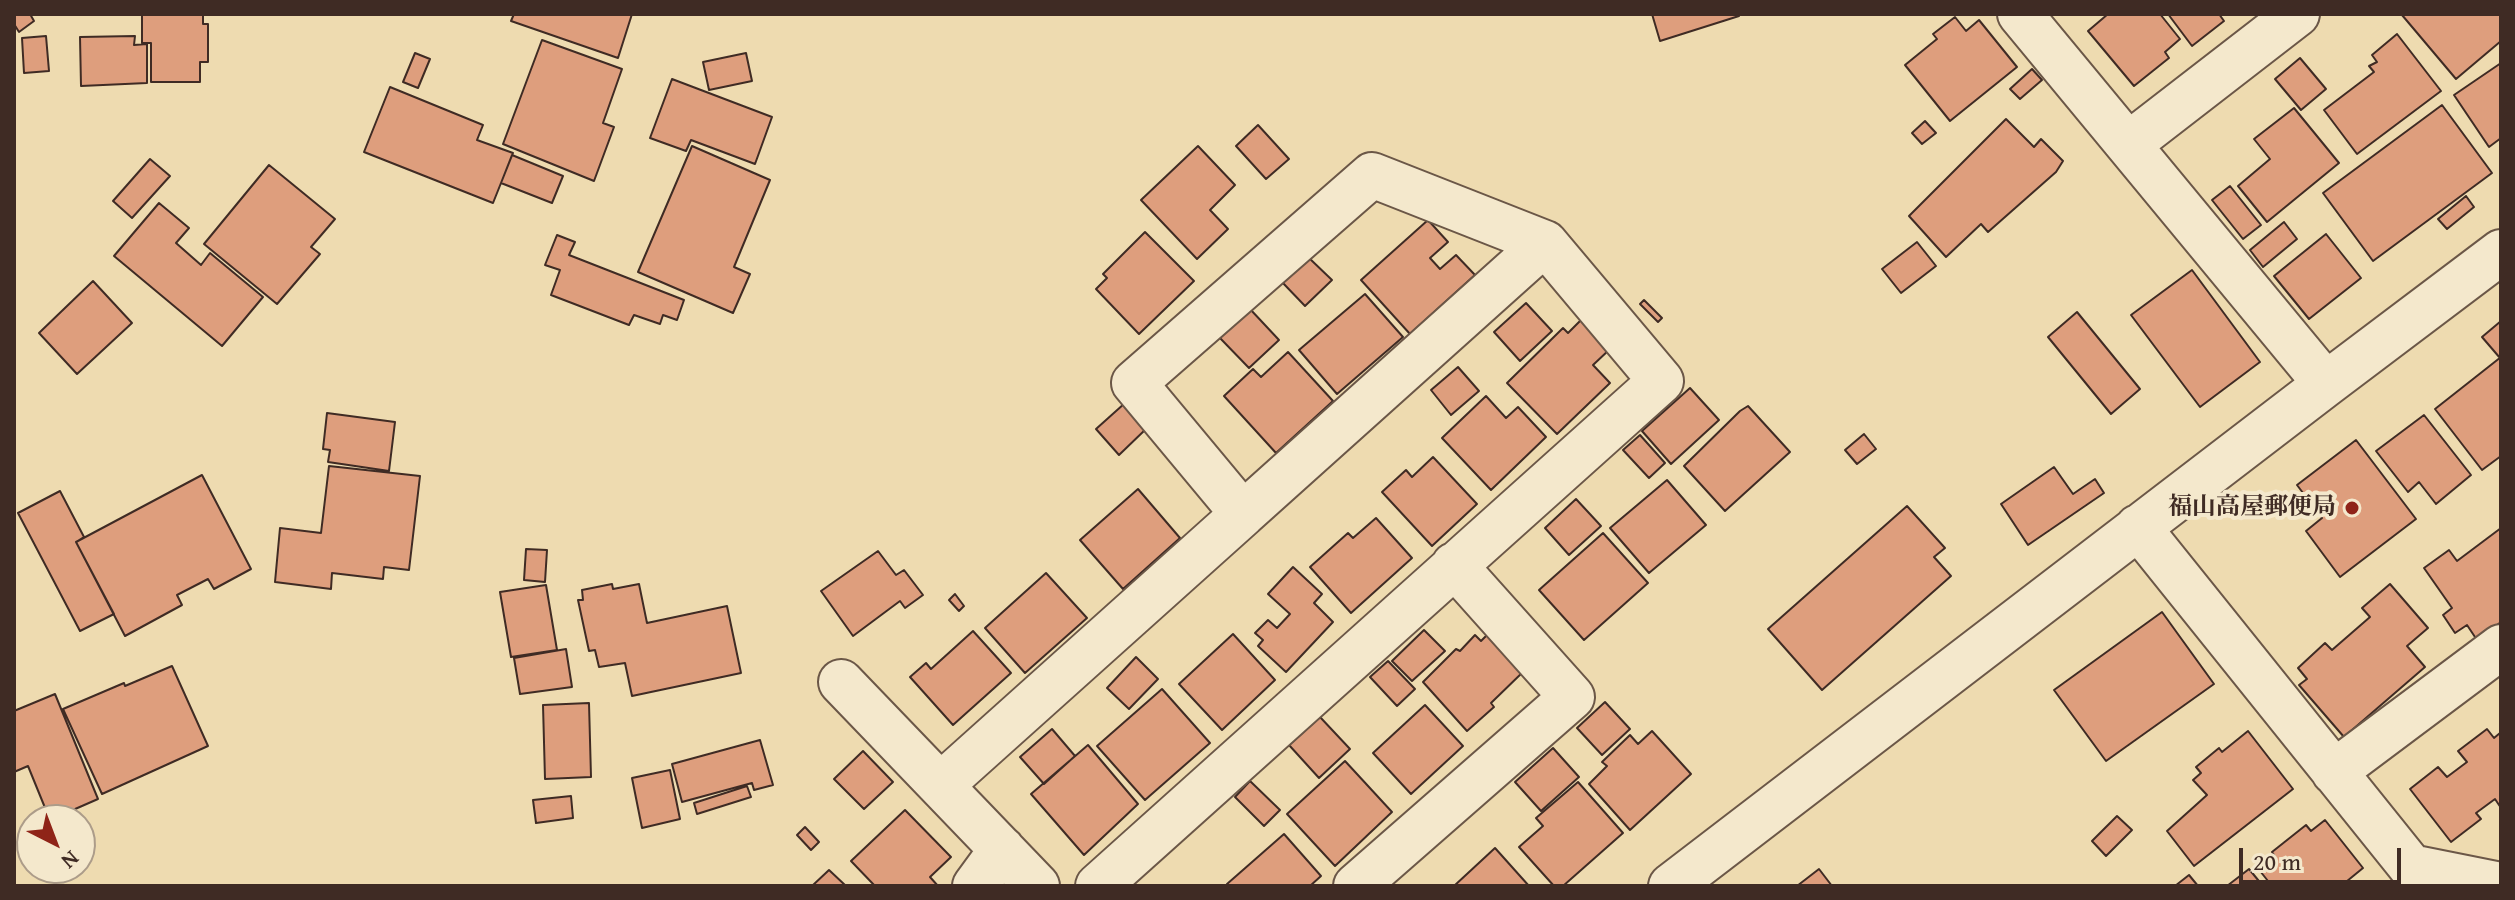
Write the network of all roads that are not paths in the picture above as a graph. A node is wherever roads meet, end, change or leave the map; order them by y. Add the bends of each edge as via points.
1 (2020, 14) edge
2 (2297, 14) edge
3 (2129, 144) junction
4 (1545, 243) junction
5 (2501, 252) edge
6 (2326, 384) junction
7 (1243, 514) junction
8 (2138, 527) junction
9 (1454, 565) junction
10 (2501, 647) edge
11 (841, 682) dead end
12 (2334, 772) junction
13 (942, 784) junction
14 (1002, 849) junction
15 (2501, 885) edge
16 (975, 886) edge
17 (1037, 886) edge
18 (1098, 886) edge
19 (1356, 886) edge
20 (1671, 886) edge

1 - 3 street
2 - 3 street
3 - 6 street
4 - 7 street
4 - 7 street via 1372,175 1134,383
4 - 9 street via 1661,381
5 - 6 street
6 - 8 street
7 - 13 street
8 - 12 street
8 - 20 street
9 - 18 street
9 - 19 street via 1572,697
10 - 12 street
11 - 13 street
12 - 15 street via 2411,867
13 - 14 street
14 - 16 street
14 - 17 street

